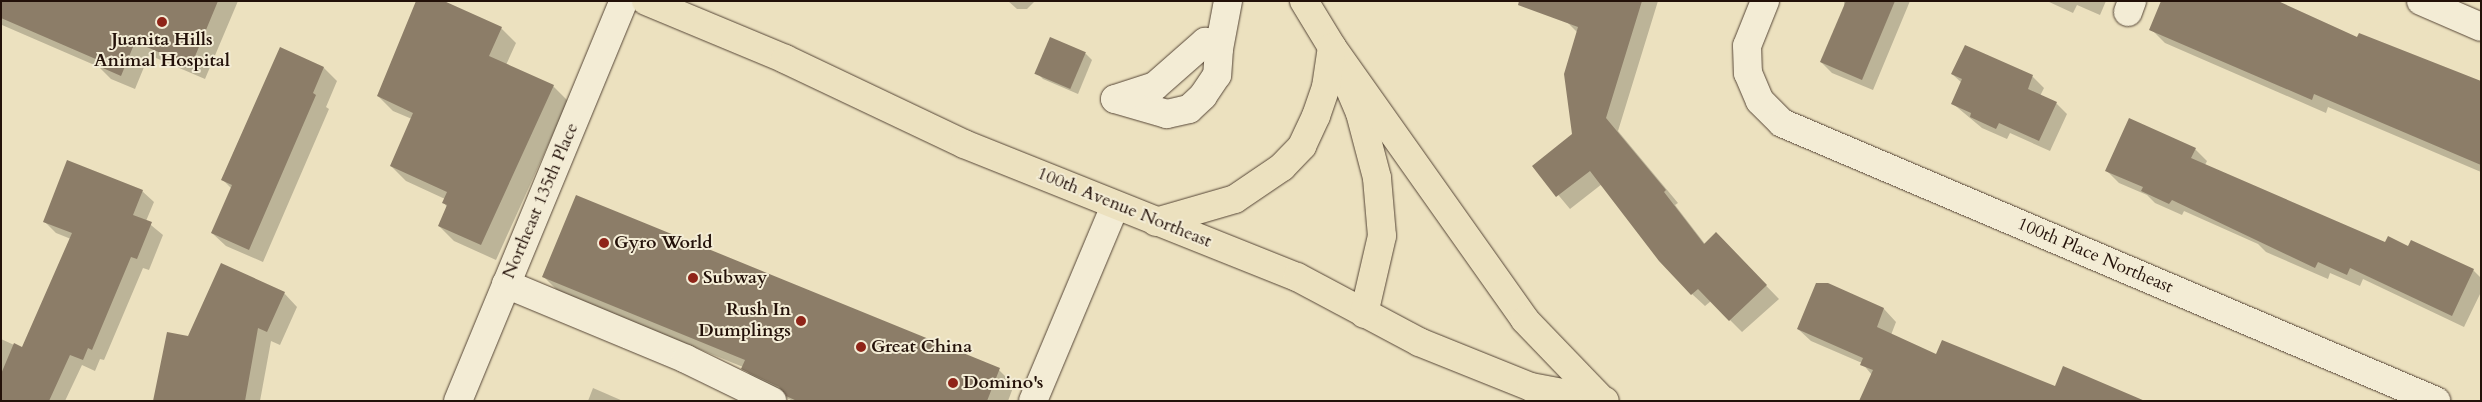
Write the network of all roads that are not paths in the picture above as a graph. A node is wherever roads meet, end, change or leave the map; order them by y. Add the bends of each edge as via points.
1 (624, 1) edge
2 (646, 1) edge
3 (1228, 1) edge
4 (1304, 1) edge
5 (1765, 1) edge
6 (2421, 1) edge
7 (2481, 27) edge
8 (1332, 47) junction
9 (1219, 49) dead end
10 (1115, 206) junction
11 (1156, 222) junction
12 (506, 284) junction
13 (1364, 314) junction
14 (1603, 400) edge
15 (458, 401) edge
16 (772, 401) edge
17 (1033, 401) edge
18 (2436, 401) edge

1 - 12 street, Northeast 135th Place
2 - 10 main road, 100th Avenue Northeast via 786,59 964,144
3 - 9 street
4 - 8 main road
5 - 18 street, 100th Place Northeast via 1747,46 1748,73 1760,101 1782,123
6 - 7 street
8 - 11 main road via 1326,87 1302,146 1282,167 1235,199
8 - 13 main road via 1360,112 1377,178 1382,236
8 - 14 main road via 1526,320
10 - 11 main road, 100th Avenue Northeast
10 - 17 street
11 - 13 main road, 100th Avenue Northeast via 1297,277
12 - 15 street, Northeast 135th Place
12 - 16 street via 686,359
13 - 14 main road, 100th Avenue Northeast via 1420,342 1531,387

